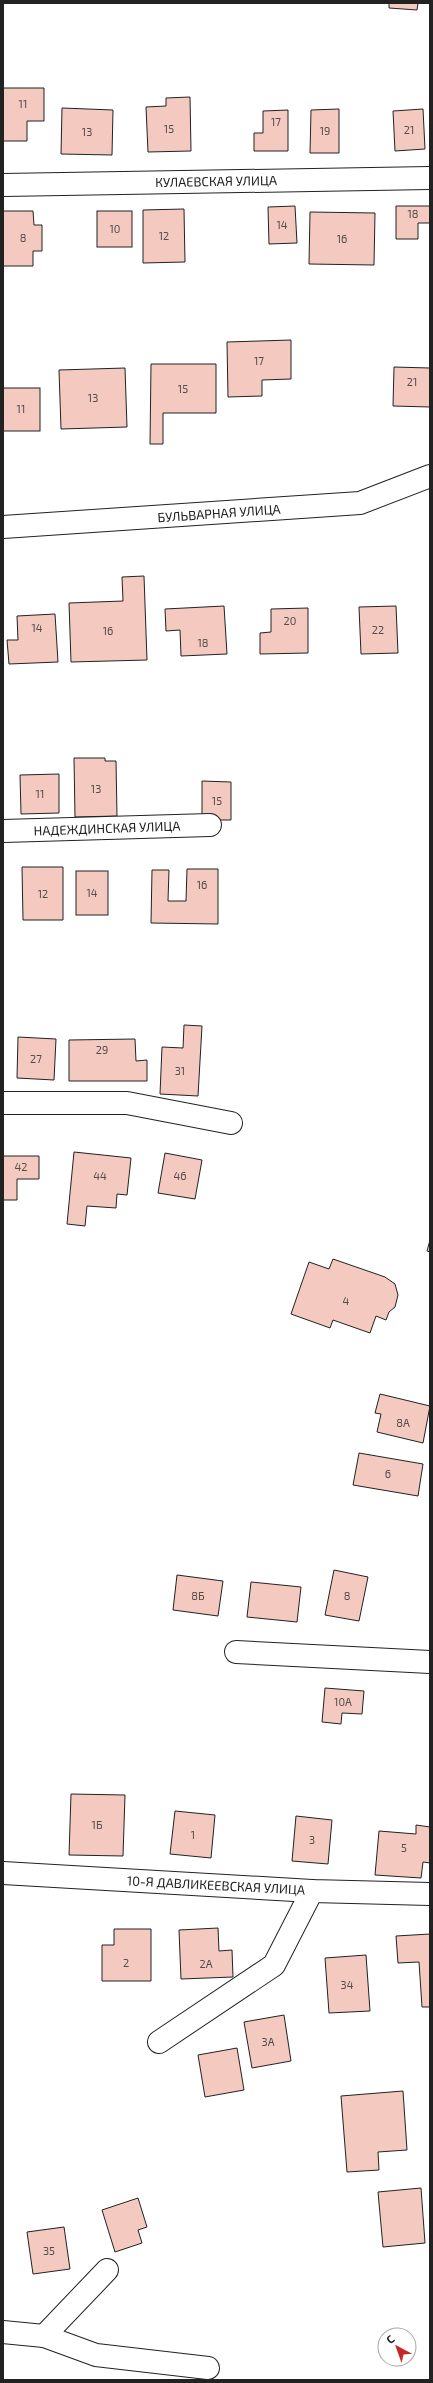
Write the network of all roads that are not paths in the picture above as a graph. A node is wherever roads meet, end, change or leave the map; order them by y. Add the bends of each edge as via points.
1 (430, 178) edge
2 (3, 185) edge
3 (430, 476) edge
4 (3, 527) edge
5 (210, 825) dead end
6 (3, 831) edge
7 (3, 1103) edge
8 (231, 1123) dead end
9 (236, 1652) dead end
10 (430, 1662) edge
11 (3, 1873) edge
12 (312, 1891) junction
13 (430, 1894) edge
14 (159, 2042) dead end
15 (106, 2270) dead end
16 (3, 2332) edge
17 (44, 2336) junction
18 (208, 2368) dead end

1 - 2 street, КУЛАЕВСКАЯ УЛИЦА
3 - 4 street, БУЛЬВАРНАЯ УЛИЦА via 360,503
5 - 6 street, НАДЕЖДИНСКАЯ УЛИЦА
7 - 8 street via 127,1103
9 - 10 street
11 - 12 street, 10-Я ДАВЛИКЕЕВСКАЯ УЛИЦА
12 - 13 street, 10-Я ДАВЛИКЕЕВСКАЯ УЛИЦА
12 - 14 street via 274,1964
15 - 17 street
16 - 17 street
17 - 18 street via 96,2355

